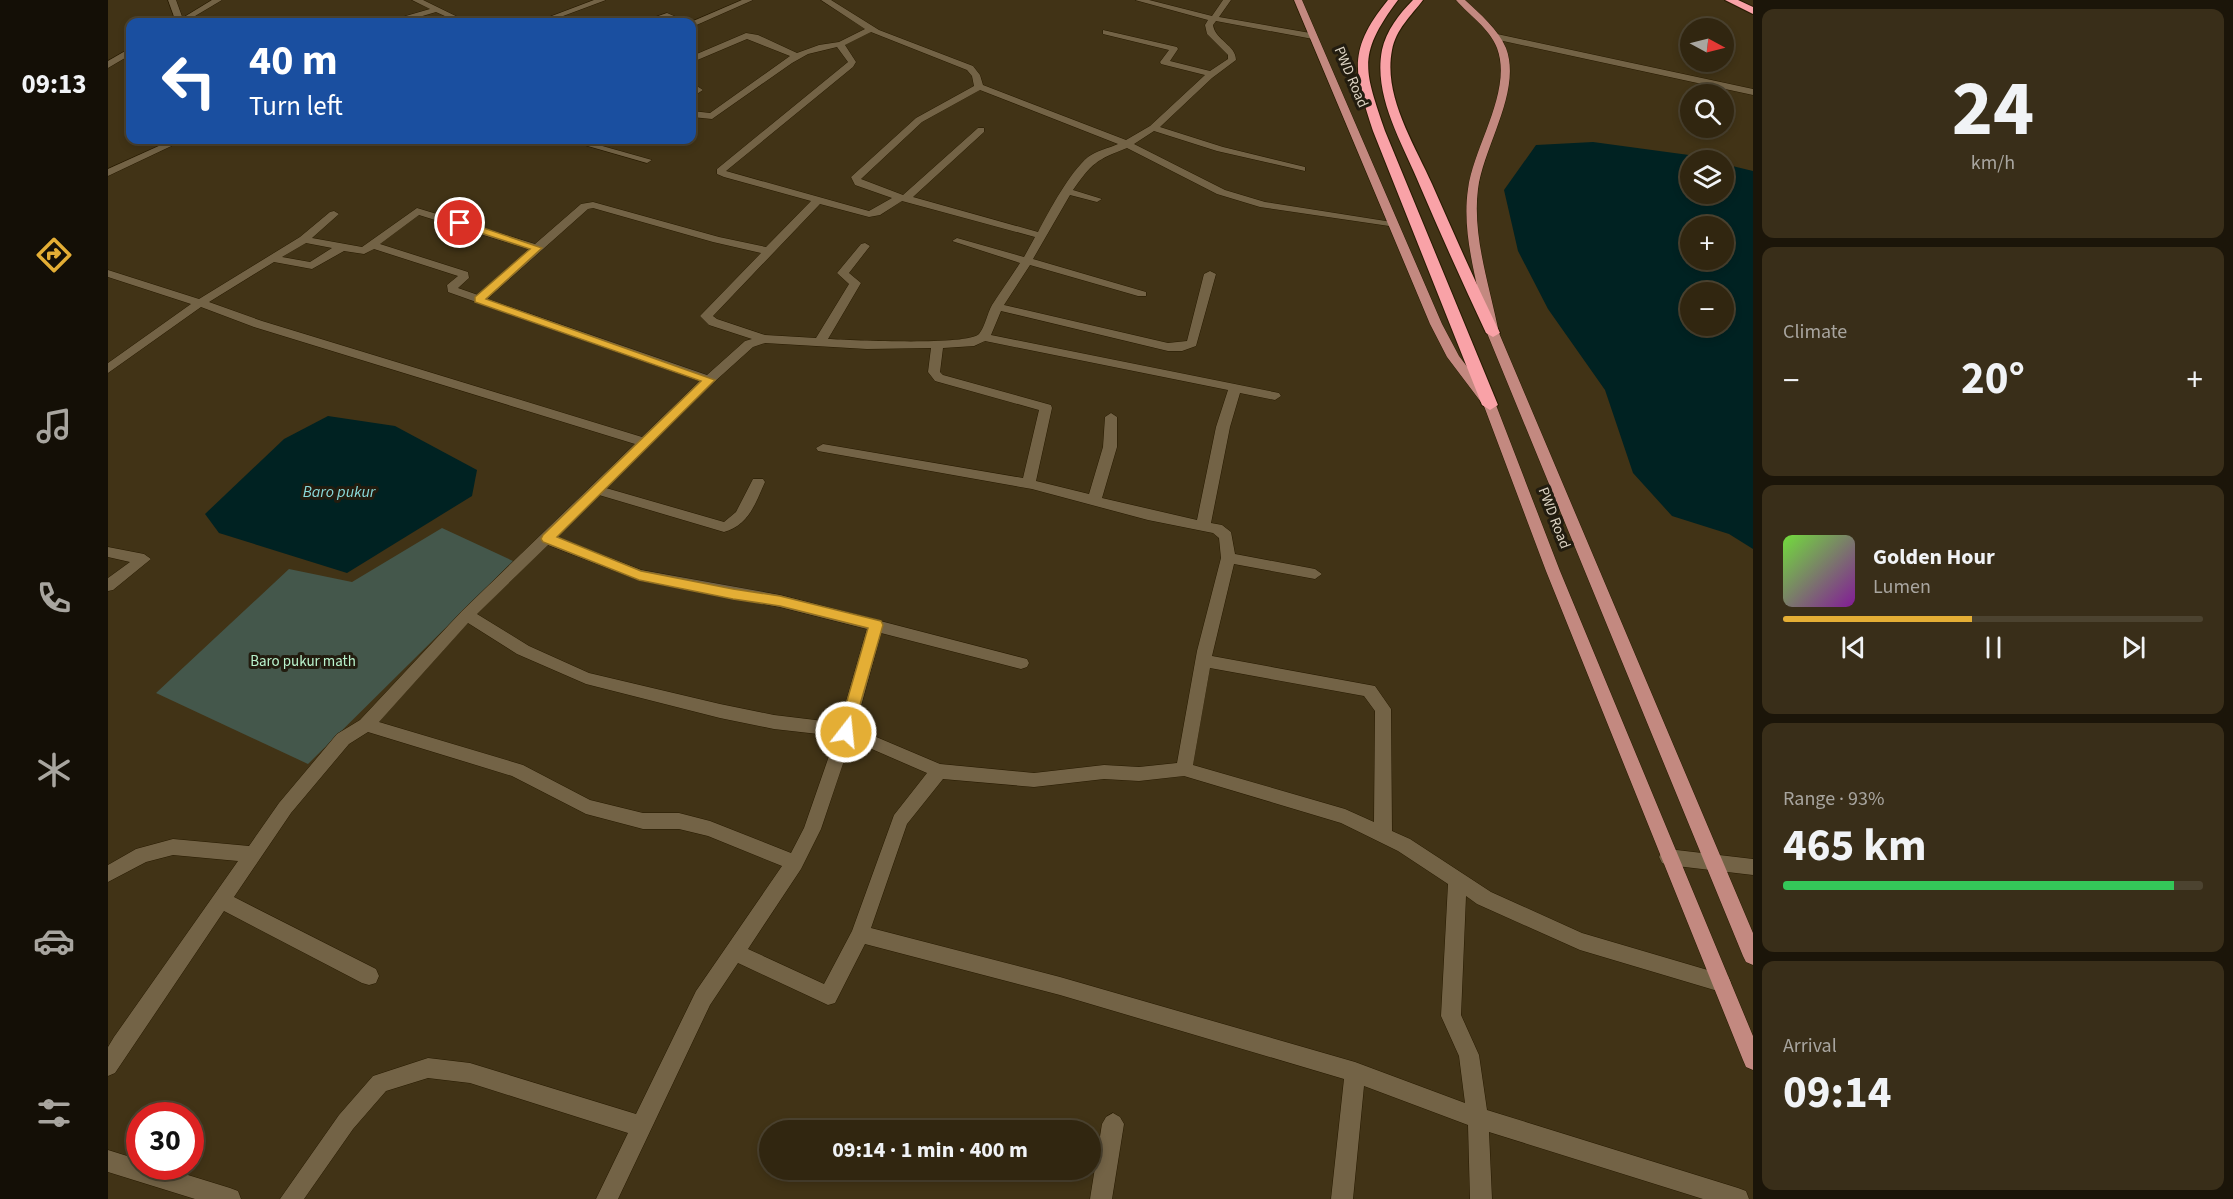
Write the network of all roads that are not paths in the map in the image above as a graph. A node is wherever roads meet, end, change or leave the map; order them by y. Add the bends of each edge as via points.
1 (172, 0) edge
2 (218, 0) edge
3 (416, 0) edge
4 (602, 0) edge
5 (749, 0) edge
6 (825, 0) edge
7 (1139, 0) edge
8 (1227, 0) edge
9 (1298, 0) edge
10 (1394, 0) edge
11 (1418, 0) edge
12 (1460, 0) edge
13 (1730, 0) edge
14 (436, 10) junction
15 (1753, 11) edge
16 (179, 18) edge
17 (187, 18) edge
18 (409, 18) edge
19 (455, 18) edge
20 (551, 18) edge
21 (658, 18) edge
22 (674, 18) edge
23 (1215, 19) junction
24 (696, 23) edge
25 (871, 29) junction
26 (1106, 32) dead end
27 (1313, 36) junction
28 (1497, 37) junction
29 (841, 44) junction
30 (126, 54) edge
31 (796, 56) junction
32 (696, 57) edge
33 (108, 65) edge
34 (1211, 74) junction
35 (979, 87) junction
36 (1753, 92) edge
37 (696, 114) edge
38 (1153, 128) junction
39 (981, 130) dead end
40 (170, 144) edge
41 (587, 144) edge
42 (1127, 144) junction
43 (647, 160) dead end
44 (1301, 169) dead end
45 (108, 173) edge
46 (1068, 192) junction
47 (903, 198) junction
48 (1097, 199) dead end
49 (818, 200) junction
50 (334, 214) dead end
51 (1392, 225) junction
52 (1042, 236) junction
53 (304, 239) junction
54 (957, 241) dead end
55 (373, 245) junction
56 (865, 246) dead end
57 (342, 247) junction
58 (537, 248) junction
59 (769, 251) junction
60 (272, 258) junction
61 (1025, 262) junction
62 (108, 273) edge
63 (1210, 274) dead end
64 (1142, 294) dead end
65 (479, 300) junction
66 (200, 303) junction
67 (997, 307) junction
68 (1493, 333) junction
69 (982, 337) junction
70 (764, 339) junction
71 (820, 342) junction
72 (937, 344) junction
73 (108, 369) edge
74 (709, 380) junction
75 (1235, 388) junction
76 (1275, 396) dead end
77 (1490, 405) junction
78 (1111, 417) dead end
79 (646, 443) junction
80 (823, 448) dead end
81 (758, 482) dead end
82 (1029, 483) junction
83 (597, 490) junction
84 (1094, 500) junction
85 (1203, 527) junction
86 (547, 539) junction
87 (108, 552) edge
88 (1228, 558) junction
89 (1315, 574) dead end
90 (108, 586) edge
91 (467, 615) junction
92 (876, 625) junction
93 (1203, 661) junction
94 (1021, 663) dead end
95 (366, 725) junction
96 (846, 732) junction
97 (1184, 769) junction
98 (939, 771) junction
99 (1383, 835) junction
100 (254, 854) junction
101 (1668, 857) junction
102 (1712, 862) junction
103 (795, 863) junction
104 (1753, 867) edge
105 (108, 874) edge
106 (1457, 881) junction
107 (222, 900) junction
108 (861, 934) junction
109 (734, 952) junction
110 (1753, 956) edge
111 (369, 976) dead end
112 (1721, 983) junction
113 (1753, 1060) edge
114 (108, 1066) edge
115 (1355, 1072) junction
116 (1478, 1118) junction
117 (1113, 1124) dead end
118 (640, 1126) junction
119 (108, 1161) edge
120 (230, 1199) edge
121 (291, 1199) edge
122 (607, 1199) edge
123 (1101, 1199) edge
124 (1342, 1199) edge
125 (1481, 1199) edge
126 (1738, 1199) edge

1 - 16 street
2 - 17 street
3 - 14 street
4 - 20 street
5 - 24 street
6 - 25 street
7 - 23 street
8 - 23 street
9 - 27 main road, PWD Road
10 - 77 highway via 1376,20 1365,43 1361,59 1364,77 1379,131
11 - 68 highway via 1397,25 1389,42 1387,81 1395,113
12 - 28 main road, PWD Road
13 - 15 highway
14 - 18 street
14 - 19 street
21 - 22 street
23 - 27 street
23 - 34 street via 1209,25 1210,32 1232,54 1232,60
25 - 29 street
25 - 35 street via 970,69
26 - 34 street via 1171,48 1174,50 1164,62
27 - 51 main road, PWD Road
28 - 36 street
28 - 68 main road, PWD Road via 1504,53 1504,88 1477,166 1472,207
29 - 31 street
29 - 49 street via 852,62 850,65 727,163 721,172
30 - 33 street
31 - 32 street via 746,36
31 - 37 street via 712,116
34 - 38 street
35 - 42 street
35 - 47 street via 919,120 856,177 859,183
38 - 42 street
38 - 44 street
39 - 47 street
40 - 45 street
41 - 43 street
42 - 46 street via 1093,158
42 - 51 street via 1238,198
46 - 48 street
46 - 52 street
47 - 49 street via 869,214
47 - 52 street
49 - 59 street
50 - 53 street
51 - 77 main road, PWD Road via 1453,357
52 - 61 street
53 - 57 street
53 - 60 street
54 - 61 street
55 - 57 street via 360,251
55 - 58 street via 411,215 423,211
55 - 65 street via 464,274 452,290
56 - 71 street via 843,273 855,283
57 - 60 street via 312,266
58 - 59 street via 585,206 593,205
58 - 65 street
59 - 70 street via 706,316
60 - 66 street
61 - 64 street
61 - 67 street
62 - 66 street
63 - 67 street via 1192,343 1182,347
65 - 74 street
66 - 73 street
66 - 79 street
67 - 69 street
68 - 102 main road, PWD Road
69 - 72 street via 974,342
69 - 75 street
70 - 71 street
70 - 74 street via 749,344
71 - 72 street
72 - 82 street via 934,372 939,378 1046,408
74 - 79 street
75 - 76 street
75 - 85 street
77 - 101 main road, PWD Road
78 - 84 street via 1110,447
79 - 83 street
80 - 82 street
81 - 83 street via 740,520 724,527
82 - 84 street
83 - 86 street
84 - 85 street
85 - 88 street via 1224,532
86 - 91 street
86 - 92 street via 639,575 780,601
87 - 90 street via 144,559
88 - 89 street
88 - 93 street
91 - 95 street
91 - 96 street via 523,650 586,678 742,716
92 - 94 street
92 - 96 street
93 - 97 street
93 - 99 street via 1369,691 1383,709
95 - 100 street via 343,739 285,808
95 - 103 street via 517,770 586,807 643,821 679,822 710,829
96 - 98 street
96 - 103 street via 812,829
97 - 98 street via 1034,780
97 - 99 street via 1345,817
98 - 108 street via 900,820
99 - 106 street
100 - 105 street via 173,847 142,855
100 - 107 street
101 - 102 street
101 - 112 main road, PWD Road
102 - 104 street
102 - 110 main road, PWD Road
103 - 109 street
106 - 112 street via 1484,898 1580,941
106 - 116 street via 1451,1016 1469,1055
107 - 111 street
107 - 114 street
108 - 109 street via 828,996
108 - 115 street via 1060,986
109 - 118 street via 703,998
112 - 113 main road, PWD Road
115 - 116 street
115 - 124 street
116 - 125 street
116 - 126 street
117 - 123 street
118 - 121 street via 470,1072 428,1068 380,1083 346,1122
118 - 122 street
119 - 120 street

